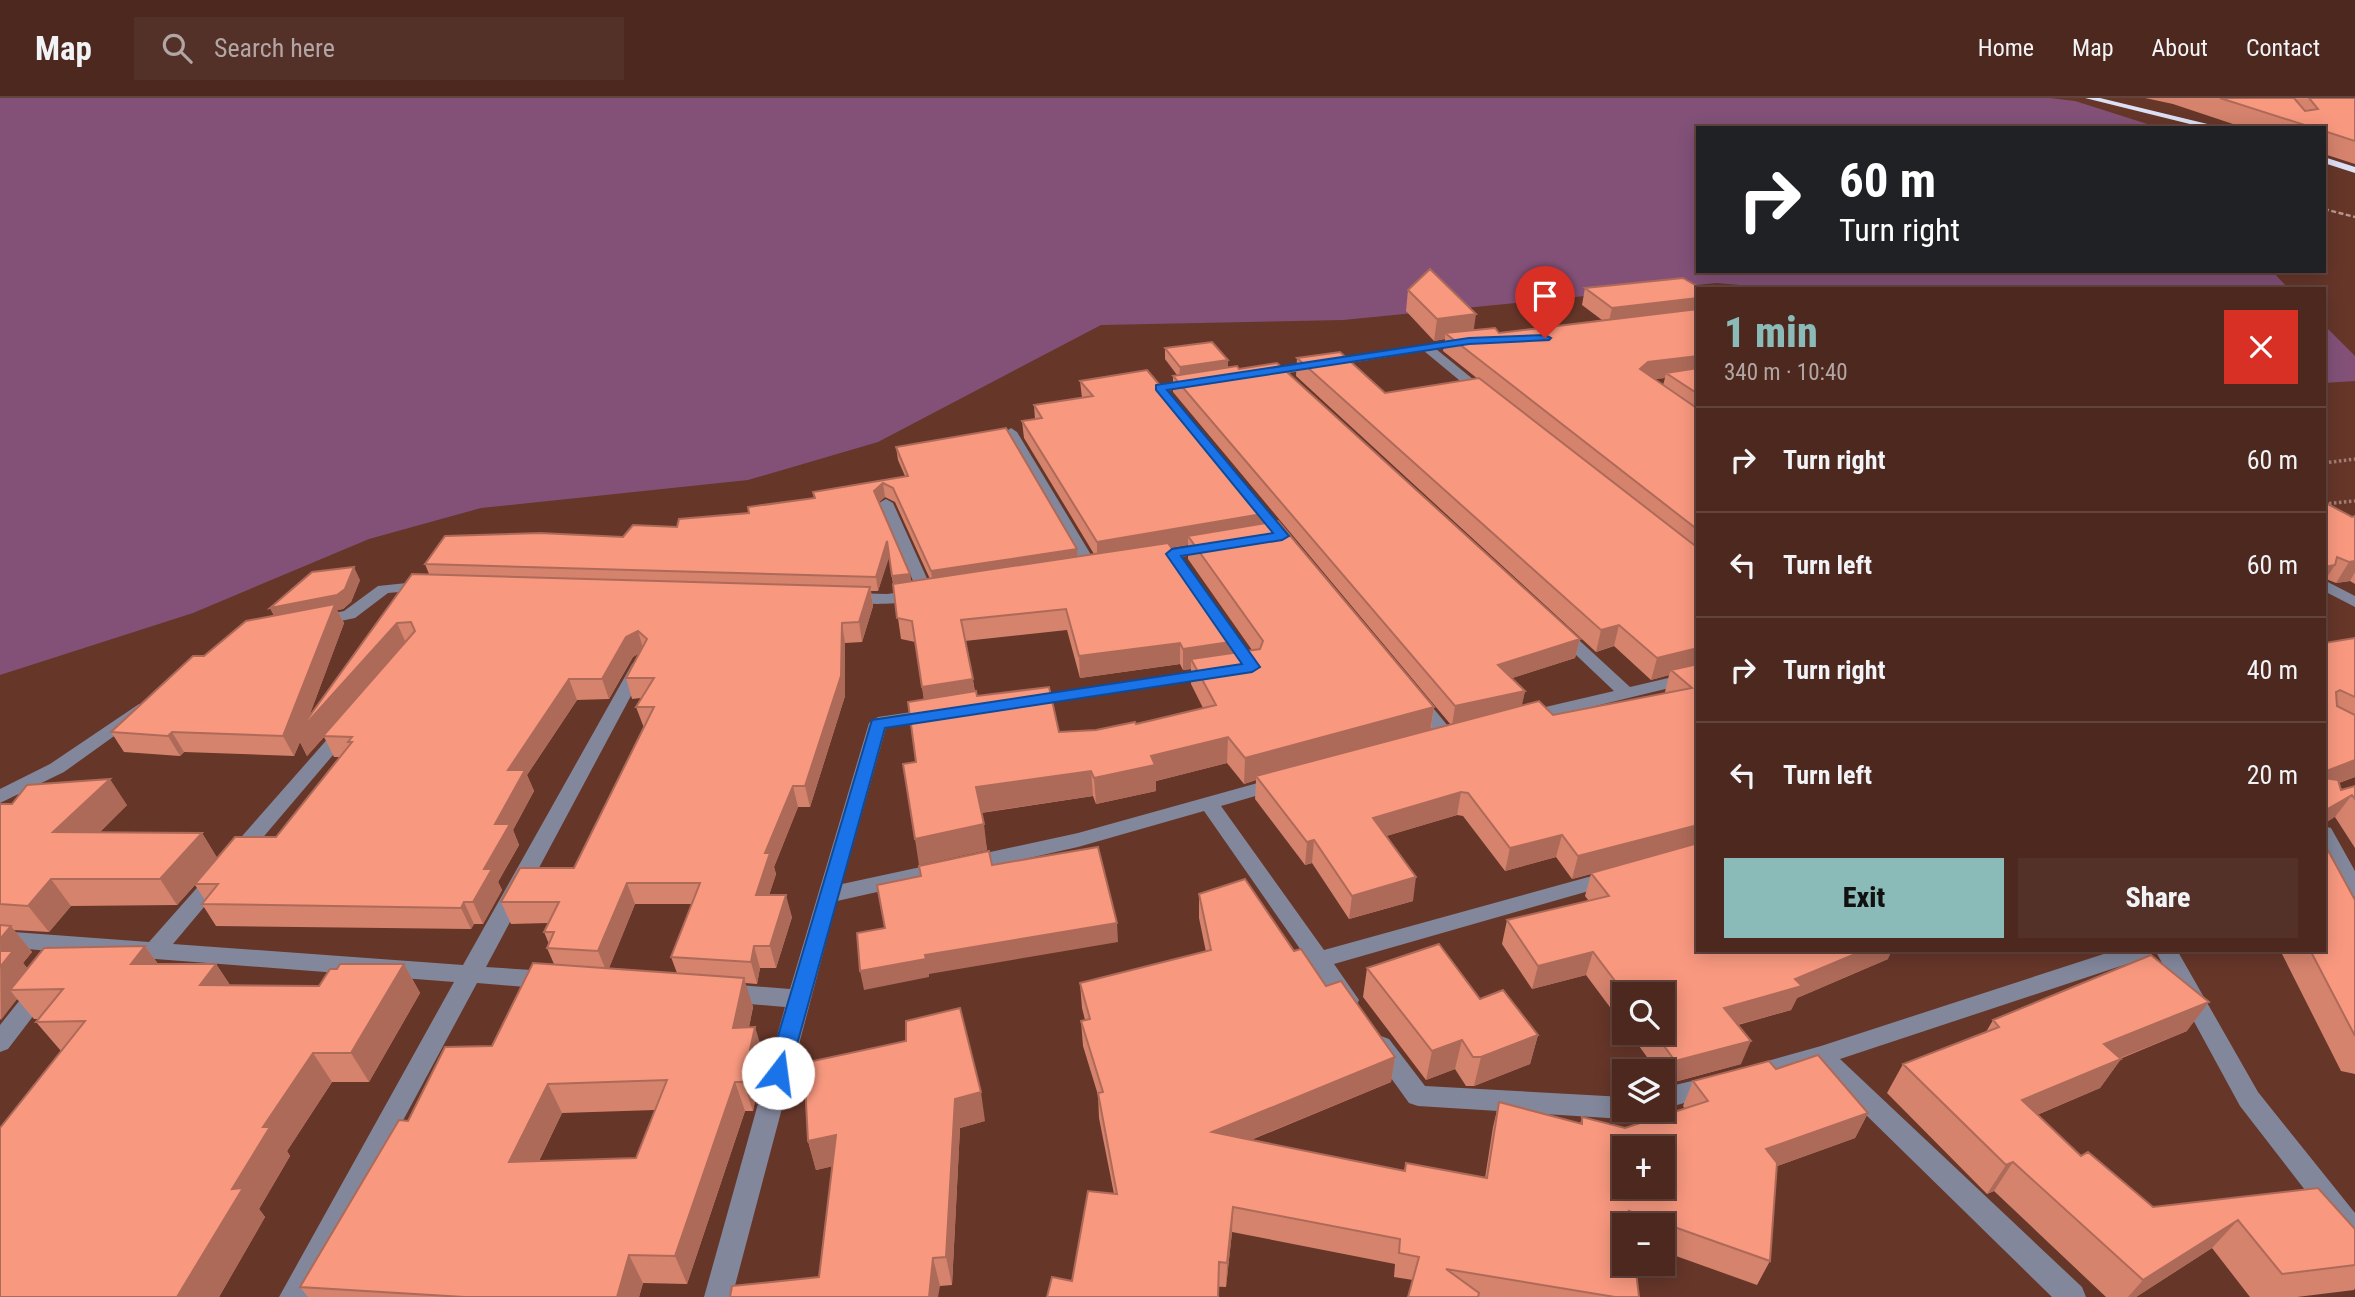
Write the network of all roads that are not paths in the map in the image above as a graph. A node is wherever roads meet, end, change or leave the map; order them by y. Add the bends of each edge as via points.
1 (2089, 98) edge
2 (2211, 126) edge
3 (2326, 161) edge
4 (2355, 170) edge
5 (1482, 341) edge
6 (1426, 348) junction
7 (1253, 375) edge
8 (1213, 380) edge
9 (1160, 388) edge
10 (1502, 409) edge
11 (1011, 432) edge
12 (886, 503) dead end
13 (1227, 545) edge
14 (1172, 554) junction
15 (1132, 561) edge
16 (1091, 568) edge
17 (1188, 576) edge
18 (436, 586) edge
19 (2326, 586) edge
20 (832, 597) edge
21 (2355, 603) edge
22 (296, 625) edge
23 (1555, 627) edge
24 (643, 658) edge
25 (1238, 669) edge
26 (1696, 676) edge
27 (1404, 683) edge
28 (1627, 693) junction
29 (156, 698) edge
30 (1003, 705) edge
31 (360, 711) edge
32 (947, 713) edge
33 (1511, 720) edge
34 (1421, 743) edge
35 (1301, 777) edge
36 (0, 797) edge
37 (1208, 803) junction
38 (2326, 836) edge
39 (1632, 872) edge
40 (2355, 889) edge
41 (828, 895) junction
42 (0, 939) edge
43 (76, 945) junction
44 (154, 951) junction
45 (2137, 952) edge
46 (2167, 952) edge
47 (1318, 960) junction
48 (468, 974) junction
49 (564, 981) edge
50 (701, 992) edge
51 (798, 999) junction
52 (0, 1042) edge
53 (1821, 1056) junction
54 (1675, 1095) edge
55 (1612, 1107) edge
56 (2355, 1234) edge
57 (293, 1297) edge
58 (718, 1297) edge
59 (2072, 1297) edge

1 - 2 highway
3 - 4 highway
5 - 6 street
6 - 7 street via 1284,376
6 - 10 street
8 - 9 street
11 - 16 street
12 - 20 street via 932,593 887,599
13 - 14 street
14 - 15 street
14 - 17 street
18 - 22 street via 384,589 349,615
19 - 21 street
23 - 28 street
24 - 48 street
25 - 30 street
26 - 28 street
27 - 34 street via 1454,734
28 - 33 street
29 - 36 street via 57,768
31 - 44 street
32 - 41 street via 878,723
35 - 37 street
37 - 41 street via 1078,840
37 - 47 street
38 - 40 street
39 - 47 street
41 - 51 street
42 - 43 street
43 - 44 street
43 - 52 street
44 - 48 street
45 - 53 street
46 - 56 street via 2249,1100
47 - 55 street via 1418,1096
48 - 49 street
48 - 57 street
50 - 51 street
51 - 58 street
53 - 54 street
53 - 59 street

